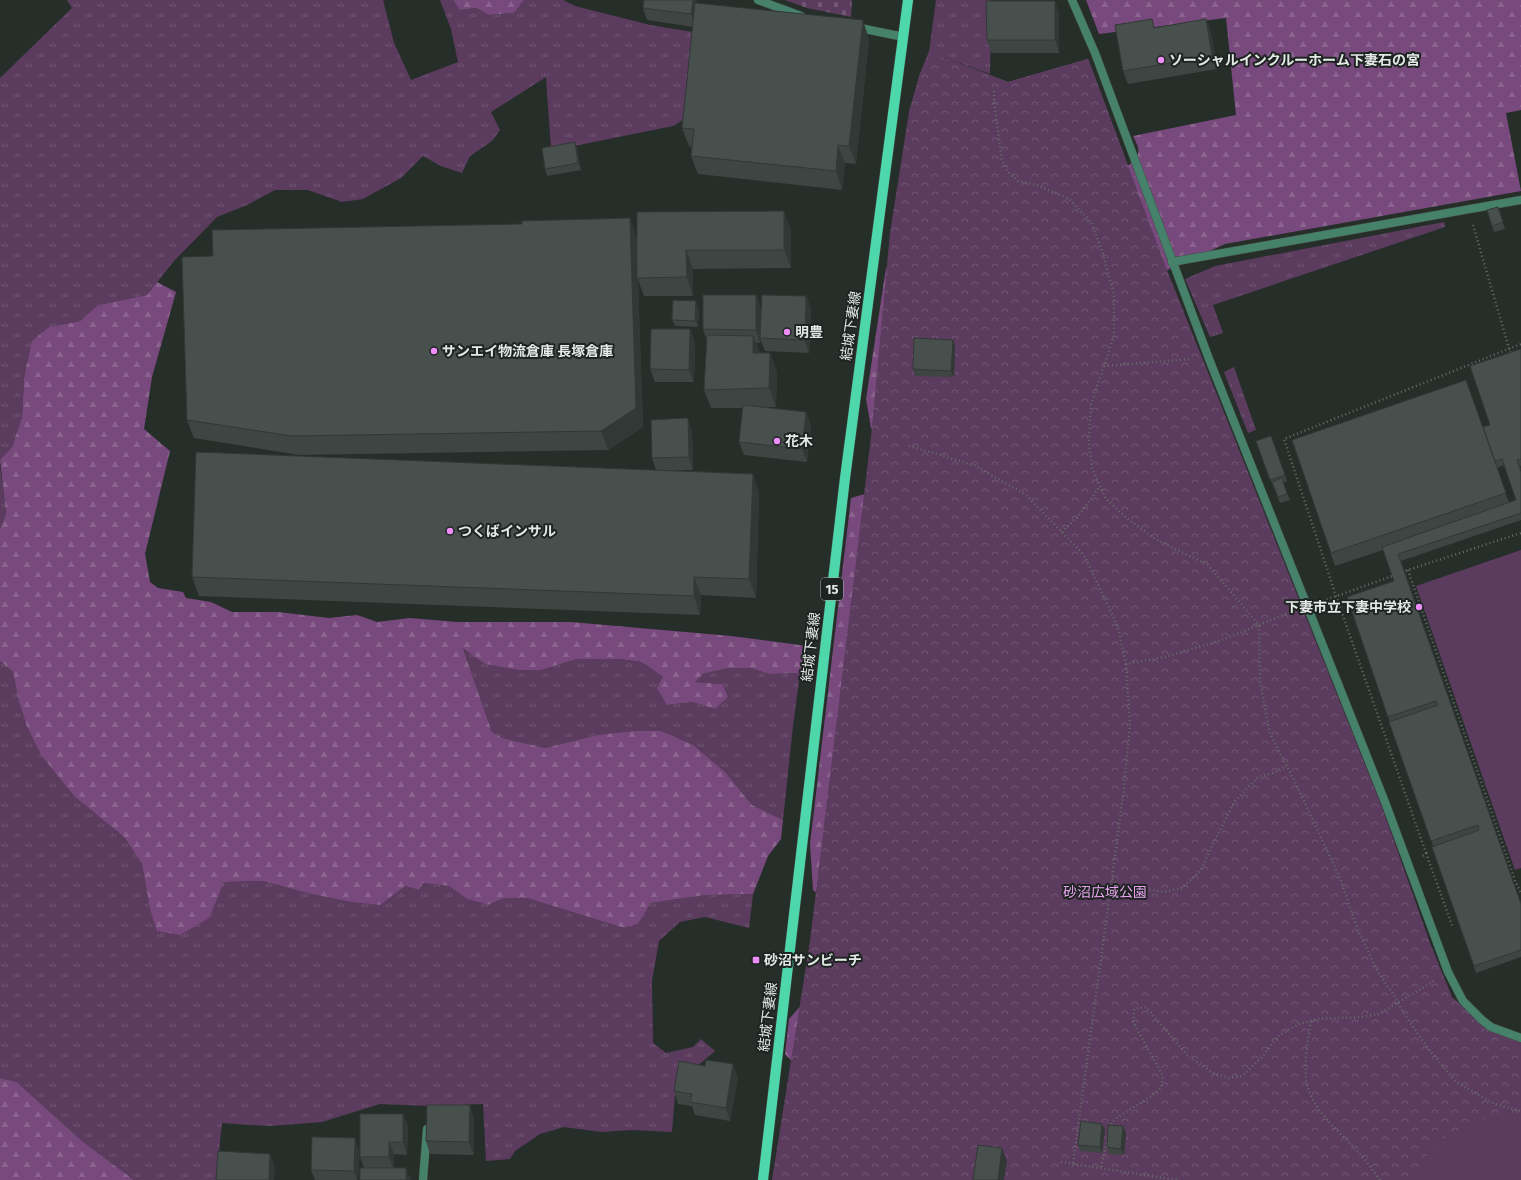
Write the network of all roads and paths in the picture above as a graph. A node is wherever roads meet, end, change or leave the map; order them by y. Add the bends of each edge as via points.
1 (758, 0) edge
2 (908, 0) edge
3 (1072, 0) edge
4 (806, 18) edge
5 (850, 26) edge
6 (904, 37) junction
7 (994, 92) dead end
8 (1521, 200) edge
9 (1470, 209) junction
10 (1172, 262) junction
11 (1521, 344) edge
12 (1509, 348) junction
13 (1209, 359) junction
14 (1512, 359) edge
15 (1104, 366) junction
16 (909, 446) dead end
17 (1100, 486) junction
18 (1062, 532) junction
19 (1521, 533) edge
20 (1408, 570) junction
21 (1336, 596) junction
22 (1294, 611) dead end
23 (1259, 625) junction
24 (1126, 664) junction
25 (1287, 766) junction
26 (1426, 853) junction
27 (1409, 866) junction
28 (1112, 878) junction
29 (1521, 893) edge
30 (1454, 932) dead end
31 (1448, 972) junction
32 (1398, 1003) junction
33 (1311, 1021) junction
34 (1521, 1038) edge
35 (1521, 1111) edge
36 (427, 1129) edge
37 (1061, 1162) dead end
38 (1073, 1164) junction
39 (1101, 1167) junction
40 (423, 1180) edge
41 (763, 1180) edge
42 (1177, 1180) edge
43 (1380, 1180) edge

1 - 4 street
2 - 6 main road, 結城下妻線 / 15
3 - 10 street via 1095,53
5 - 6 street
6 - 41 main road, 結城下妻線 / 15 via 845,478
7 - 15 path via 1002,161 1008,172 1018,181 1037,185 1069,199 1091,222 1114,294 1114,336
8 - 9 street
9 - 10 street
9 - 12 path
10 - 13 street
11 - 12 path
12 - 14 path
12 - 21 path via 1284,439
13 - 15 path
13 - 27 street
15 - 17 path via 1091,404 1089,443 1092,468
16 - 18 path via 974,465 1026,495
17 - 18 path via 1081,513
17 - 23 path via 1106,499 1155,539 1208,565
18 - 24 path via 1084,555 1118,627
19 - 20 path
20 - 21 path
20 - 29 path
21 - 26 path
22 - 23 path
23 - 24 path via 1222,640 1165,657
23 - 25 path via 1260,682 1270,734
24 - 28 path via 1130,725
25 - 28 path via 1258,777 1234,802 1200,871 1182,888 1163,892 1117,884
25 - 32 path via 1340,878 1357,928 1378,972
26 - 27 path
26 - 30 path
27 - 31 street
28 - 38 path
31 - 32 path
31 - 34 street via 1463,1001 1482,1020 1491,1027
32 - 33 path via 1379,1014
32 - 35 path via 1427,1047 1456,1082 1495,1104
33 - 39 path via 1299,1024 1278,1036 1254,1066 1242,1076 1229,1078 1213,1073 1188,1056 1146,1006 1134,1009 1133,1022 1163,1076 1161,1088 1153,1096 1112,1122
33 - 43 path via 1306,1080 1312,1096 1325,1119 1360,1154
36 - 40 street
37 - 38 path
38 - 39 path
39 - 42 path

